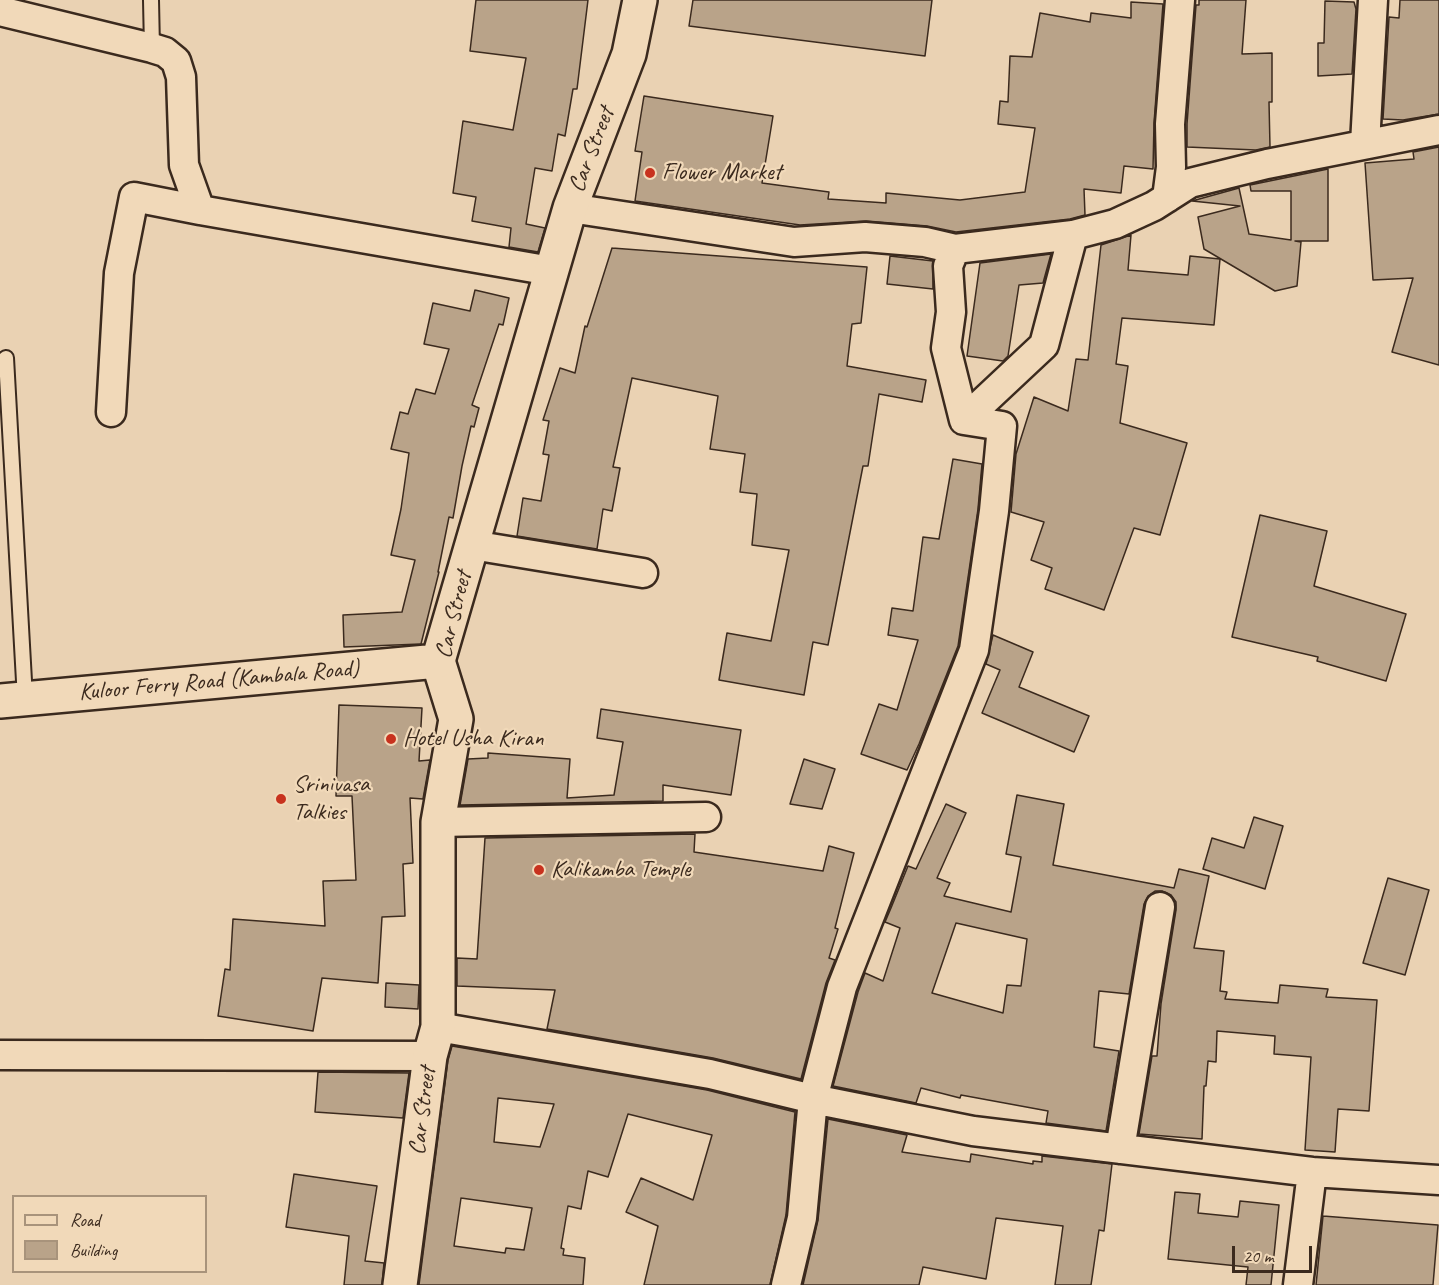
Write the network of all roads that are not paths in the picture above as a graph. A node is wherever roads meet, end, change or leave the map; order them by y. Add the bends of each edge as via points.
1 (151, 0) edge
2 (640, 0) edge
3 (1180, 0) edge
4 (1373, 0) edge
5 (0, 10) edge
6 (152, 48) junction
7 (1439, 130) edge
8 (1365, 144) junction
9 (1176, 183) junction
10 (570, 208) junction
11 (200, 210) junction
12 (1073, 235) junction
13 (956, 249) junction
14 (551, 271) junction
15 (6, 358) dead end
16 (111, 412) dead end
17 (964, 420) junction
18 (472, 545) junction
19 (643, 573) dead end
20 (438, 661) junction
21 (13, 700) edge
22 (706, 818) dead end
23 (438, 822) junction
24 (1160, 906) dead end
25 (434, 1041) junction
26 (0, 1055) edge
27 (813, 1099) junction
28 (1120, 1149) junction
29 (1312, 1172) junction
30 (1439, 1180) edge
31 (399, 1285) edge
32 (786, 1285) edge
33 (1298, 1285) edge

1 - 6 lane
2 - 10 main road, Car Street via 629,54
3 - 9 street via 1170,124
4 - 8 street
5 - 6 street
6 - 11 street via 176,61 181,77 184,165
7 - 8 street
8 - 9 street
9 - 12 street via 1114,224
10 - 13 street via 794,242 865,237
10 - 14 main road, Car Street
11 - 14 street
11 - 16 street via 134,197 119,273
12 - 13 street
12 - 17 street via 1044,345
13 - 17 street via 948,266 951,312 946,348
14 - 18 main road, Car Street
15 - 21 lane
17 - 27 street via 1002,426 974,650 842,987
18 - 19 street
18 - 20 main road, Car Street
20 - 21 main road, Kuloor Ferry Road (Kambala Road)
20 - 23 main road, Car Street via 456,719
22 - 23 street
23 - 25 main road, Car Street
24 - 28 street
25 - 26 street
25 - 27 street via 710,1074
25 - 31 main road, Car Street
27 - 28 street via 973,1131
27 - 32 street via 802,1218
28 - 29 street
29 - 30 street
29 - 33 street

